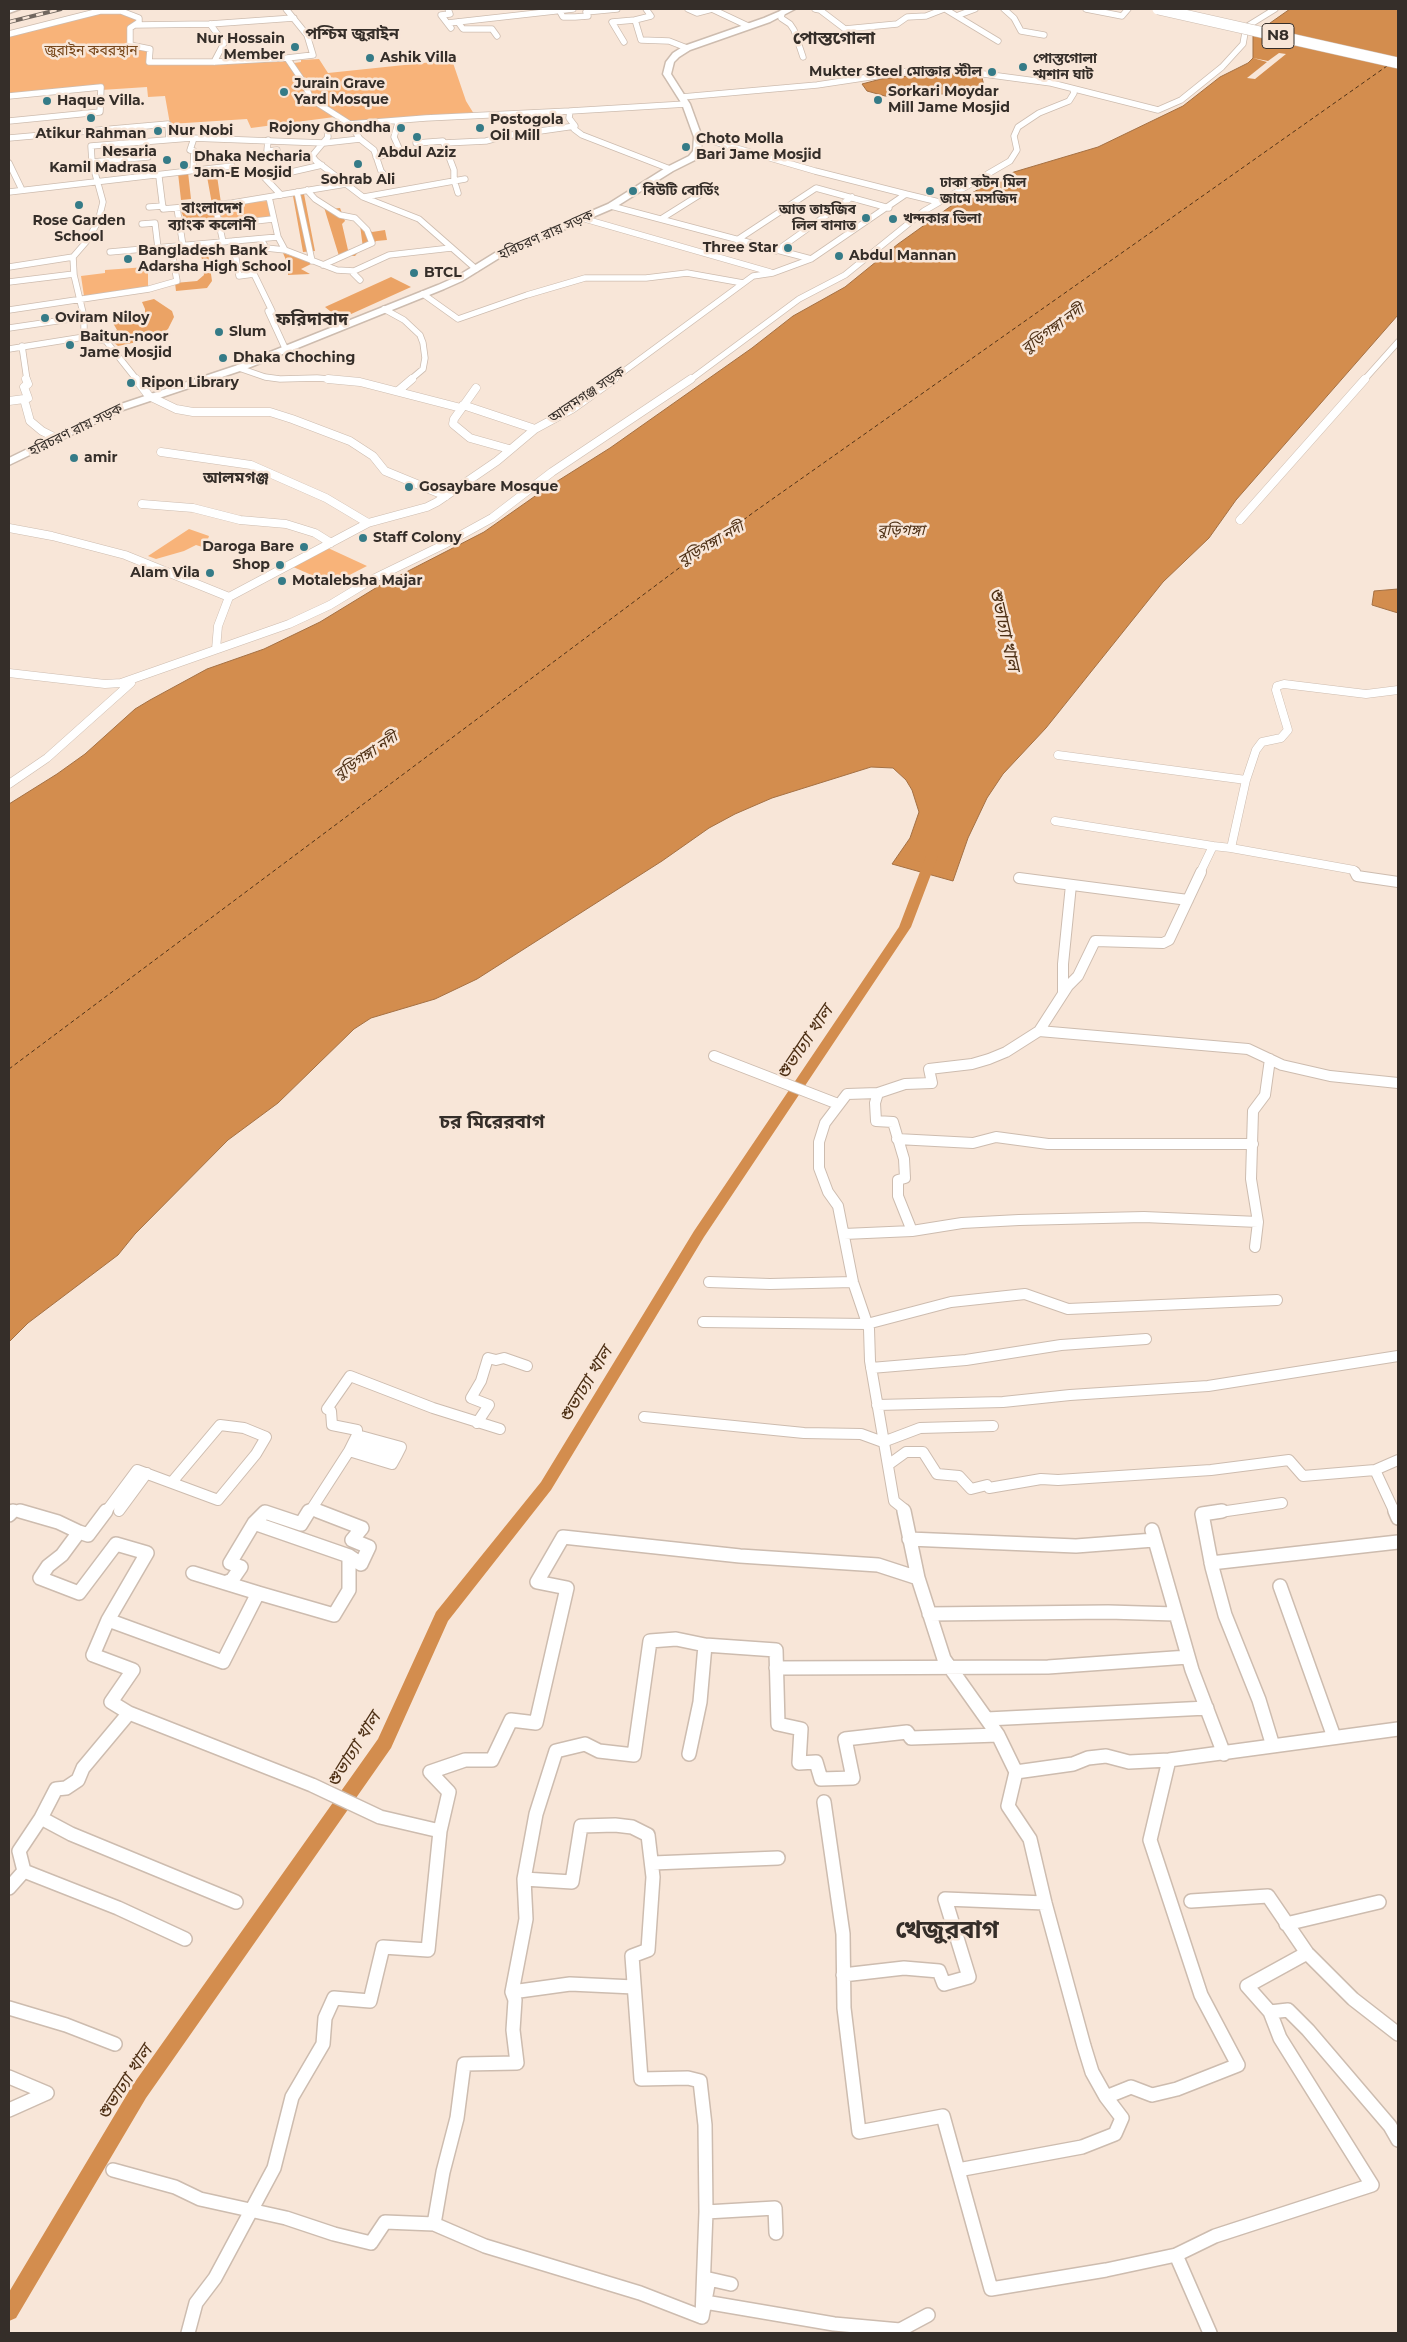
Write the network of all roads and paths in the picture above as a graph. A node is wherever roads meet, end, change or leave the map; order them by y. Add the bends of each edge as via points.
1 (16, 9) edge
2 (286, 9) edge
3 (449, 9) edge
4 (457, 9) edge
5 (573, 9) edge
6 (617, 9) edge
7 (646, 9) edge
8 (688, 9) edge
9 (815, 9) edge
10 (944, 9) edge
11 (975, 9) edge
12 (1004, 9) edge
13 (1086, 9) edge
14 (1128, 9) edge
15 (1158, 9) edge
16 (1179, 9) edge
17 (1275, 9) edge
18 (9, 10) edge
19 (438, 10) dead end
20 (559, 10) junction
21 (786, 11) edge
22 (959, 15) junction
23 (202, 16) dead end
24 (294, 18) junction
25 (634, 20) junction
26 (458, 22) junction
27 (448, 23) junction
28 (208, 24) junction
29 (135, 25) junction
30 (748, 26) junction
31 (452, 29) dead end
32 (9, 34) edge
33 (1044, 35) dead end
34 (497, 36) dead end
35 (998, 41) dead end
36 (624, 42) dead end
37 (687, 48) junction
38 (1398, 57) edge
39 (287, 58) junction
40 (803, 58) dead end
41 (214, 62) junction
42 (1398, 63) edge
43 (1073, 90) junction
44 (9, 96) edge
45 (684, 100) junction
46 (570, 111) junction
47 (66, 116) junction
48 (9, 121) edge
49 (396, 121) junction
50 (350, 124) junction
51 (575, 126) junction
52 (69, 132) junction
53 (698, 137) junction
54 (9, 138) edge
55 (194, 138) junction
56 (169, 139) junction
57 (360, 139) junction
58 (147, 140) junction
59 (268, 140) junction
60 (324, 143) junction
61 (416, 143) dead end
62 (444, 143) junction
63 (277, 150) dead end
64 (148, 157) junction
65 (376, 157) junction
66 (92, 162) junction
67 (9, 163) edge
68 (322, 165) junction
69 (232, 166) dead end
70 (193, 169) dead end
71 (670, 169) junction
72 (465, 179) dead end
73 (388, 180) dead end
74 (454, 180) junction
75 (98, 181) junction
76 (346, 184) junction
77 (712, 187) dead end
78 (22, 190) junction
79 (307, 190) junction
80 (9, 192) edge
81 (297, 192) junction
82 (458, 193) dead end
83 (906, 194) junction
84 (281, 195) junction
85 (268, 197) junction
86 (363, 197) junction
87 (852, 197) junction
88 (939, 202) junction
89 (215, 205) junction
90 (163, 206) junction
91 (610, 206) junction
92 (149, 207) dead end
93 (177, 208) junction
94 (889, 208) junction
95 (274, 219) junction
96 (585, 219) junction
97 (661, 219) junction
98 (237, 223) dead end
99 (142, 224) dead end
100 (278, 237) junction
101 (261, 239) junction
102 (737, 240) junction
103 (233, 241) junction
104 (223, 242) junction
105 (183, 246) junction
106 (171, 247) junction
107 (158, 248) junction
108 (451, 248) junction
109 (285, 250) junction
110 (776, 251) junction
111 (110, 252) dead end
112 (73, 257) junction
113 (812, 260) junction
114 (312, 261) junction
115 (323, 265) junction
116 (9, 266) edge
117 (476, 269) junction
118 (354, 271) junction
119 (773, 273) junction
120 (74, 274) junction
121 (360, 280) dead end
122 (9, 282) edge
123 (742, 283) junction
124 (423, 294) junction
125 (79, 300) junction
126 (384, 309) junction
127 (9, 310) edge
128 (84, 317) junction
129 (9, 328) edge
130 (84, 338) junction
131 (1398, 342) edge
132 (22, 346) junction
133 (285, 348) junction
134 (9, 349) edge
135 (239, 368) junction
136 (476, 388) dead end
137 (398, 391) junction
138 (149, 396) junction
139 (24, 399) junction
140 (9, 401) edge
141 (462, 407) junction
142 (535, 429) junction
143 (58, 439) junction
144 (509, 449) junction
145 (161, 452) dead end
146 (9, 462) edge
147 (446, 496) junction
148 (142, 504) dead end
149 (1240, 520) dead end
150 (368, 523) junction
151 (9, 528) edge
152 (331, 543) junction
153 (229, 597) junction
154 (216, 649) junction
155 (9, 674) edge
156 (142, 676) junction
157 (1398, 690) edge
158 (1058, 755) dead end
159 (1246, 780) junction
160 (9, 784) edge
161 (1055, 821) dead end
162 (1213, 846) junction
163 (1231, 848) junction
164 (1019, 878) dead end
165 (1398, 882) edge
166 (1071, 885) junction
167 (1188, 900) junction
168 (1063, 993) junction
169 (1039, 1030) junction
170 (714, 1056) dead end
171 (1270, 1059) junction
172 (1398, 1083) edge
173 (878, 1093) junction
174 (838, 1104) junction
175 (897, 1139) junction
176 (1253, 1144) junction
177 (1258, 1222) junction
178 (912, 1231) junction
179 (844, 1234) junction
180 (1255, 1247) dead end
181 (709, 1282) dead end
182 (853, 1282) junction
183 (1277, 1300) dead end
184 (703, 1322) dead end
185 (867, 1324) junction
186 (1146, 1339) dead end
187 (1398, 1356) edge
188 (527, 1366) dead end
189 (870, 1368) junction
190 (877, 1405) junction
191 (644, 1417) dead end
192 (477, 1423) junction
193 (994, 1426) dead end
194 (500, 1429) dead end
195 (883, 1442) junction
196 (353, 1443) junction
197 (1398, 1460) edge
198 (888, 1465) junction
199 (1375, 1470) junction
200 (148, 1473) junction
201 (172, 1482) junction
202 (1282, 1503) dead end
203 (312, 1509) junction
204 (119, 1511) dead end
205 (9, 1515) edge
206 (1398, 1518) edge
207 (254, 1523) junction
208 (79, 1532) junction
209 (909, 1539) junction
210 (1398, 1542) edge
211 (349, 1556) junction
212 (1211, 1563) junction
213 (193, 1572) dead end
214 (918, 1578) junction
215 (227, 1582) junction
216 (1280, 1586) dead end
217 (258, 1592) junction
218 (929, 1614) junction
219 (1175, 1614) junction
220 (108, 1620) junction
221 (705, 1645) junction
222 (1188, 1657) junction
223 (949, 1666) junction
224 (776, 1668) junction
225 (1207, 1708) junction
226 (129, 1713) junction
227 (987, 1719) junction
228 (1398, 1729) edge
229 (998, 1735) junction
230 (1334, 1737) junction
231 (1273, 1746) junction
232 (690, 1754) dead end
233 (1224, 1754) junction
234 (1169, 1760) junction
235 (1016, 1772) junction
236 (824, 1802) dead end
237 (41, 1818) junction
238 (440, 1831) junction
239 (778, 1858) dead end
240 (653, 1863) junction
241 (24, 1871) junction
242 (524, 1879) junction
243 (9, 1888) edge
244 (1191, 1901) dead end
245 (236, 1902) dead end
246 (1379, 1902) dead end
247 (1044, 1903) junction
248 (1286, 1924) junction
249 (185, 1939) dead end
250 (1308, 1953) junction
251 (843, 1975) junction
252 (634, 1987) junction
253 (512, 1992) junction
254 (9, 2008) edge
255 (1270, 2012) junction
256 (1398, 2034) edge
257 (115, 2044) dead end
258 (9, 2077) edge
259 (1106, 2097) junction
260 (9, 2110) edge
261 (1398, 2140) edge
262 (112, 2170) dead end
263 (958, 2170) junction
264 (252, 2211) junction
265 (706, 2212) junction
266 (434, 2224) junction
267 (776, 2233) dead end
268 (1176, 2255) junction
269 (730, 2284) dead end
270 (705, 2302) junction
271 (928, 2315) dead end
272 (702, 2317) junction
273 (188, 2333) edge
274 (1210, 2333) edge

1 - 18 main road
2 - 24 street
3 - 4 street
3 - 19 street
3 - 27 street via 450,14 441,15
5 - 20 street
6 - 20 street via 586,12 588,16 575,17 563,17
7 - 25 street via 651,16
8 - 30 street via 697,13 712,9
9 - 10 street via 845,29 897,24 907,17 926,16
10 - 22 street
11 - 22 street
12 - 33 street via 1021,31
13 - 14 street via 1122,16
15 - 42 highway, N8, bridge
16 - 38 highway, N8
17 - 43 street via 1246,27 1243,44 1222,68 1165,108 1158,110
20 - 26 street
21 - 30 main road
21 - 40 street via 781,18 794,30
22 - 35 street
23 - 28 street
24 - 28 street
24 - 39 street via 307,36 313,55
25 - 36 street via 612,22
25 - 37 street via 640,40 669,40
26 - 27 street
26 - 34 street via 463,29 492,29
27 - 31 street
28 - 29 street
28 - 41 street via 224,43
29 - 32 street via 139,18 110,10
29 - 41 street via 130,28 130,45 150,48 149,62
30 - 37 main road
37 - 45 main road via 676,54 668,69
39 - 41 street
39 - 50 street via 311,100
43 - 45 street via 1051,83 946,68
43 - 88 street via 1069,101 1039,113 1018,127 1014,136 1017,150 1010,161
44 - 47 street via 101,87 101,111
45 - 46 street
45 - 53 main road
46 - 49 street
46 - 51 street via 569,118
47 - 48 street
47 - 52 street
49 - 50 street
49 - 65 street via 394,137 401,153
50 - 57 street
50 - 60 street via 326,130 328,137
51 - 62 street via 486,141
51 - 71 street via 574,129 582,135
52 - 54 street
52 - 56 street via 168,124
53 - 71 main road, হরিচরণ রায় সড়ক via 697,151 692,158
53 - 83 street via 815,172
55 - 56 street
55 - 59 street
55 - 70 street via 190,150 194,150
56 - 58 street
57 - 60 street
57 - 65 street via 374,150
58 - 64 street
58 - 66 street via 91,146
59 - 60 street
59 - 63 street via 268,151
60 - 68 street via 312,156
61 - 62 street
62 - 74 street via 454,170
64 - 66 street
64 - 90 street
65 - 73 street
66 - 75 street
67 - 78 street
68 - 76 street
68 - 84 street via 265,178
69 - 75 street
71 - 91 main road, হরিচরণ রায় সড়ক
72 - 74 street
74 - 82 street
74 - 86 street
75 - 78 street
75 - 112 street via 103,202 98,222
76 - 79 street
76 - 86 street
77 - 97 street
78 - 80 street
79 - 81 street
79 - 115 street via 340,216 355,218 367,230 372,243
81 - 84 street
81 - 114 street
83 - 88 street
83 - 94 street, আলমগঞ্জ সড়ক
84 - 85 street
85 - 89 street
85 - 95 street
86 - 108 street via 419,219
87 - 94 street
87 - 102 street via 816,188
87 - 110 street
88 - 154 street via 845,274 792,304 719,360 552,472 492,518 360,586 323,609
89 - 93 street
89 - 104 street
90 - 92 street
90 - 93 street via 163,209
91 - 96 main road, হরিচরণ রায় সড়ক
91 - 97 street
93 - 105 street
94 - 113 street, আলমগঞ্জ সড়ক
95 - 98 street
95 - 100 street
96 - 117 main road, হরিচরণ রায় সড়ক via 522,244
96 - 119 street
97 - 102 street
99 - 107 street via 155,222
100 - 101 street
100 - 109 street
101 - 103 street
101 - 109 street via 266,248
102 - 110 street
103 - 104 street
103 - 133 street via 239,276 254,274
104 - 105 street
105 - 106 street
106 - 107 street
106 - 125 street via 177,281 149,289
107 - 111 street
108 - 117 street
108 - 118 street via 389,255
109 - 114 street
110 - 113 street
112 - 116 street
112 - 120 street
113 - 119 street, আলমগঞ্জ সড়ক
114 - 115 street
115 - 118 street
117 - 124 main road, হরিচরণ রায় সড়ক via 459,280
118 - 121 street via 352,273
119 - 123 street, আলমগঞ্জ সড়ক via 753,276
120 - 122 street
120 - 125 street
123 - 124 street via 687,273 646,278 584,278 458,319
123 - 142 street, আলমগঞ্জ সড়ক via 572,409
124 - 126 main road, হরিচরণ রায় সড়ক
125 - 127 street
125 - 128 street
126 - 133 main road, হরিচরণ রায় সড়ক
126 - 137 street via 404,320 420,335 423,343 423,369
128 - 129 street
128 - 130 street
130 - 132 street
130 - 138 street via 106,341
131 - 149 street
132 - 134 street
132 - 139 street via 28,384 24,387 28,397
133 - 135 main road, হরিচরণ রায় সড়ক
135 - 137 street via 265,377 360,382
135 - 138 main road, হরিচরণ রায় সড়ক
136 - 141 street
137 - 141 street
138 - 143 main road, হরিচরণ রায় সড়ক
138 - 147 street via 193,412 270,412 292,418 350,441 373,456 386,471
139 - 140 street
139 - 143 street via 30,421
141 - 142 street
141 - 144 street via 453,424 461,432 479,442
142 - 144 street, আলমগঞ্জ সড়ক
143 - 146 main road, হরিচরণ রায় সড়ক
144 - 147 street, আলমগঞ্জ সড়ক
145 - 150 street via 251,465 326,498
147 - 150 street, আলমগঞ্জ সড়ক via 427,507
148 - 152 street via 193,508 240,520 286,524 315,533
150 - 152 street, আলমগঞ্জ সড়ক
151 - 153 street via 125,556
152 - 153 street, আলমগঞ্জ সড়ক
153 - 154 street via 218,626
154 - 156 street
155 - 156 street via 105,684
156 - 160 street via 113,697 47,758
157 - 159 street via 1366,694 1284,684 1277,686 1288,730 1281,738 1262,742
158 - 159 street
159 - 163 street
161 - 162 street
162 - 163 street
162 - 167 street
163 - 165 street via 1354,870 1357,876
164 - 166 street
166 - 167 street
166 - 168 street
167 - 168 street via 1166,942 1095,941 1078,976
168 - 169 street
169 - 171 street via 1248,1049
169 - 173 street via 989,1059 929,1069 932,1083 905,1084
170 - 174 street
171 - 172 street via 1330,1076
171 - 176 street via 1265,1094 1253,1111
173 - 174 street via 847,1094
173 - 175 street via 874,1103 876,1121 893,1122
174 - 179 street via 825,1123 819,1142 819,1168 828,1192 838,1206
175 - 176 street via 973,1143 996,1137 1048,1144
175 - 178 street via 904,1159 905,1178 898,1180 898,1196
176 - 177 street via 1252,1180
177 - 178 street via 1144,1217 1019,1220
177 - 180 street
178 - 179 street
179 - 182 street
181 - 182 street
182 - 185 street
183 - 185 street via 1068,1309 1025,1294 951,1302
184 - 185 street
185 - 189 street
186 - 189 street via 1061,1345 966,1360
187 - 190 street via 1208,1386 1002,1402
188 - 192 street via 504,1358 488,1358 481,1381 471,1398 489,1405
189 - 190 street
190 - 195 street
191 - 195 street via 861,1434
192 - 194 street
192 - 196 street via 350,1376 327,1409 331,1412 332,1425 357,1430
193 - 195 street via 920,1428
195 - 198 street
196 - 196 street via 392,1464 401,1447
196 - 203 street
197 - 199 street
198 - 199 street via 906,1452 923,1452 937,1474 959,1476 971,1489 1041,1479 1211,1470 1289,1460 1303,1476
198 - 209 street via 894,1501 904,1509
199 - 206 street
200 - 201 street
200 - 204 street
200 - 208 street via 137,1470 88,1535
201 - 201 street via 218,1500 266,1437 244,1428 220,1425
202 - 212 street via 1202,1514
203 - 207 street via 300,1524 265,1512
203 - 211 street via 362,1528 352,1540 368,1547 361,1564
205 - 208 street via 14,1510 36,1515
207 - 211 street
207 - 215 street via 230,1562 241,1568
208 - 220 street via 40,1578 79,1593 116,1544 147,1553
209 - 214 street
209 - 219 street via 1076,1546 1153,1535
210 - 212 street
211 - 217 street via 350,1590 334,1615
212 - 231 street via 1225,1615 1259,1700
213 - 215 street
214 - 218 street
214 - 238 street via 878,1565 740,1556 563,1537 537,1582 567,1588 536,1723 511,1720 492,1760 465,1760 430,1772 449,1792
215 - 217 street
216 - 230 street
217 - 220 street via 223,1662
218 - 219 street
218 - 223 street
219 - 222 street
220 - 226 street via 92,1655 133,1670 111,1702
221 - 224 street via 776,1650
221 - 232 street via 700,1702
221 - 242 street via 676,1639 650,1641 634,1754 599,1751 585,1744 556,1751 536,1814
222 - 223 street via 1048,1667
222 - 225 street
223 - 224 street
223 - 227 street
224 - 229 street via 778,1724 800,1729 799,1763 816,1762 821,1779 853,1778 845,1739 907,1732 911,1738
225 - 227 street
225 - 233 street
226 - 237 street via 83,1768 78,1780 56,1790
226 - 238 street via 312,1785 380,1817
227 - 229 street
228 - 230 street
229 - 235 street
230 - 231 street
231 - 233 street
233 - 234 street
234 - 235 street via 1129,1762 1106,1756
234 - 259 street via 1150,1840 1201,1995 1238,2064 1178,2089 1152,2095 1132,2087
235 - 247 street via 1008,1806 1030,1839
236 - 251 street via 843,1934
237 - 241 street via 19,1851
237 - 245 street via 71,1834
238 - 264 street via 428,1950 383,1947 370,2000 334,1998 325,2018 322,2044 292,2097 274,2168
239 - 240 street
240 - 242 street via 648,1835 632,1827 581,1826 572,1882
240 - 252 street via 648,1950 632,1956
241 - 243 street
241 - 249 street
242 - 253 street via 526,1920
244 - 248 street via 1268,1896
246 - 248 street
247 - 251 street via 944,1900 969,1977 944,1984 939,1971 904,1968
247 - 259 street via 1092,2072
248 - 250 street
250 - 255 street via 1248,1986
250 - 256 street via 1353,1999
251 - 263 street via 859,2132 943,2116
252 - 253 street via 570,1984
252 - 265 street via 641,2079 688,2078 700,2082 705,2125
253 - 266 street via 517,2063 464,2064
254 - 257 street
255 - 261 street via 1288,2010 1295,2016 1384,2119
255 - 268 street via 1280,2038 1372,2185 1215,2236
258 - 260 street via 47,2093
259 - 263 street via 1122,2118 1115,2134 1082,2147
262 - 264 street via 175,2187 200,2199
263 - 268 street via 991,2289
264 - 266 street via 370,2243 385,2222
264 - 273 street via 215,2278 196,2303
265 - 267 street via 775,2208
265 - 272 street
266 - 272 street via 485,2246 640,2293
268 - 274 street
269 - 270 street via 709,2279
270 - 271 street via 834,2324 900,2330
270 - 272 street

